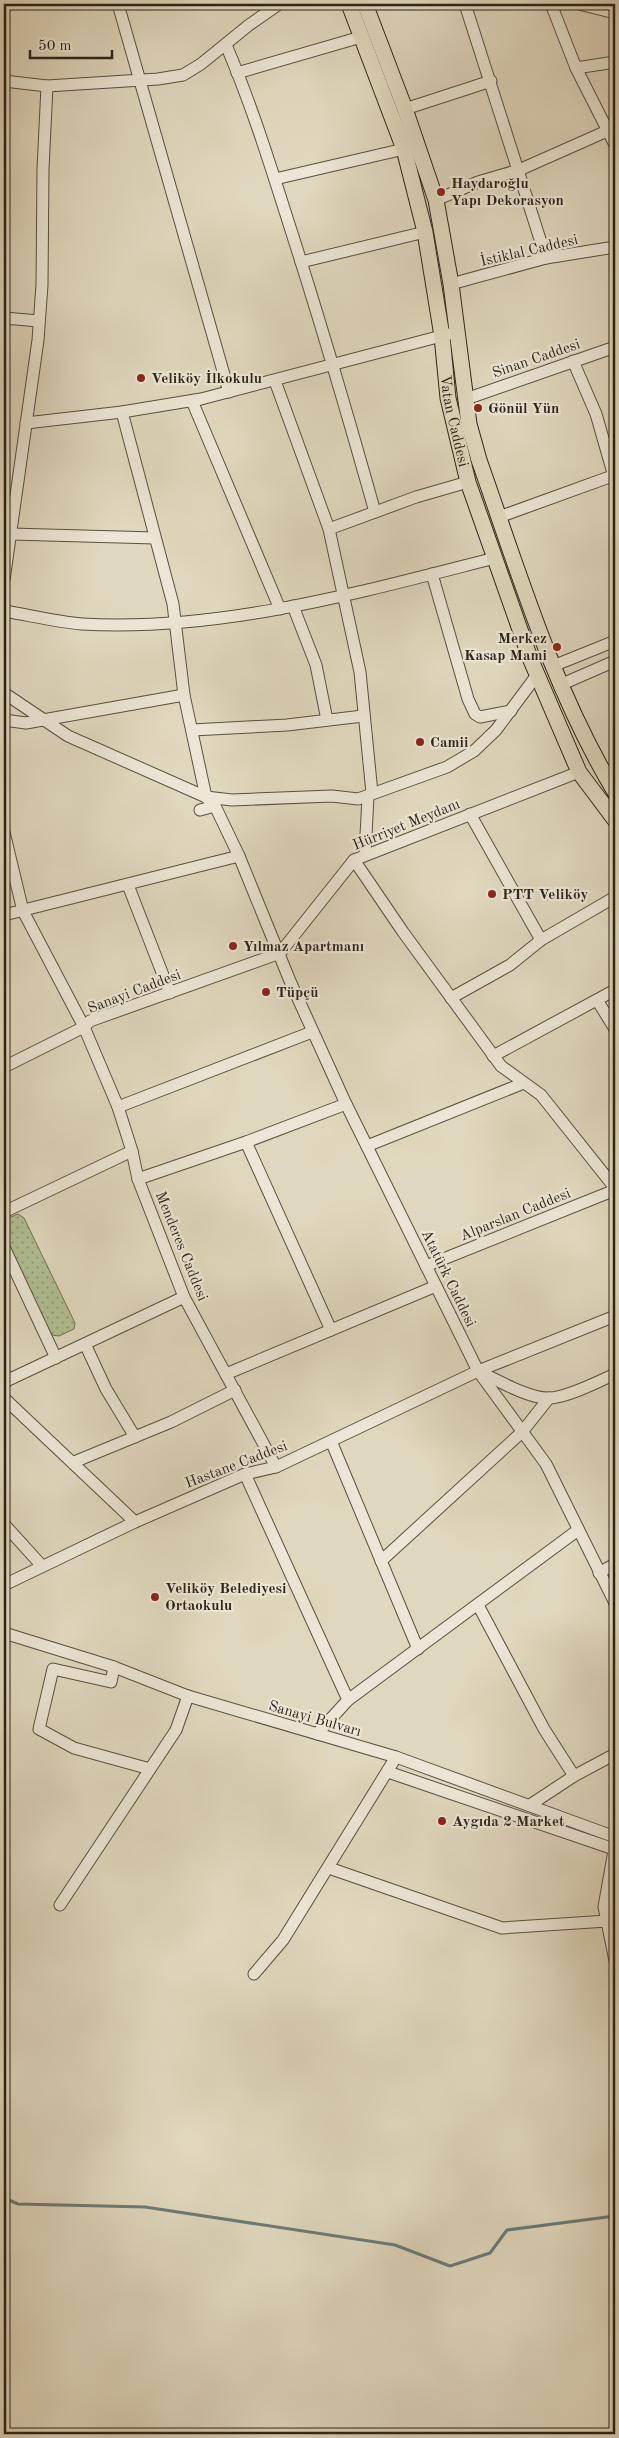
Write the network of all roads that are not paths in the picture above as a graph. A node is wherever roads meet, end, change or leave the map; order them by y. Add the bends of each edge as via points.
1 (118, 4) edge
2 (279, 4) edge
3 (349, 4) edge
4 (365, 4) edge
5 (465, 4) edge
6 (551, 4) edge
7 (579, 4) edge
8 (615, 13) edge
9 (361, 37) junction
10 (226, 45) junction
11 (615, 62) edge
12 (576, 68) junction
13 (237, 73) junction
14 (4, 81) edge
15 (139, 81) junction
16 (491, 81) junction
17 (47, 86) junction
18 (405, 109) junction
19 (607, 131) junction
20 (615, 145) edge
21 (404, 149) junction
22 (519, 170) junction
23 (275, 179) junction
24 (436, 200) junction
25 (425, 232) junction
26 (615, 247) edge
27 (546, 258) junction
28 (301, 262) junction
29 (451, 284) junction
30 (4, 318) edge
31 (39, 321) junction
32 (458, 333) junction
33 (442, 336) junction
34 (615, 347) edge
35 (573, 361) junction
36 (333, 363) junction
37 (275, 381) junction
38 (229, 392) junction
39 (466, 398) junction
40 (192, 401) junction
41 (122, 412) junction
42 (26, 423) junction
43 (615, 477) edge
44 (468, 482) junction
45 (375, 512) junction
46 (499, 516) junction
47 (329, 529) junction
48 (10, 534) junction
49 (155, 538) junction
50 (495, 558) junction
51 (432, 574) junction
52 (4, 579) edge
53 (343, 597) junction
54 (293, 606) junction
55 (280, 609) junction
56 (4, 611) edge
57 (175, 623) junction
58 (615, 641) edge
59 (615, 661) edge
60 (553, 666) junction
61 (537, 675) junction
62 (560, 685) junction
63 (4, 693) edge
64 (184, 695) junction
65 (511, 711) junction
66 (363, 716) junction
67 (4, 720) edge
68 (41, 720) junction
69 (327, 720) junction
70 (192, 730) junction
71 (579, 772) junction
72 (613, 784) edge
73 (370, 794) junction
74 (206, 797) junction
75 (215, 806) junction
76 (200, 810) dead end
77 (470, 814) junction
78 (615, 820) edge
79 (4, 832) edge
80 (239, 856) junction
81 (360, 857) junction
82 (128, 884) junction
83 (615, 897) edge
84 (23, 911) junction
85 (4, 915) edge
86 (541, 940) junction
87 (280, 953) junction
88 (615, 990) edge
89 (170, 994) junction
90 (451, 998) junction
91 (597, 1000) junction
92 (84, 1027) junction
93 (615, 1029) edge
94 (312, 1032) junction
95 (493, 1056) junction
96 (4, 1067) edge
97 (524, 1083) junction
98 (346, 1104) junction
99 (118, 1107) junction
100 (246, 1142) junction
101 (367, 1146) junction
102 (132, 1151) junction
103 (138, 1179) junction
104 (615, 1189) edge
105 (4, 1212) edge
106 (4, 1247) edge
107 (426, 1266) junction
108 (436, 1286) junction
109 (184, 1297) junction
110 (615, 1316) edge
111 (331, 1330) junction
112 (85, 1344) junction
113 (56, 1358) junction
114 (478, 1371) junction
115 (226, 1374) junction
116 (615, 1374) edge
117 (4, 1382) edge
118 (235, 1390) junction
119 (4, 1398) edge
120 (549, 1398) junction
121 (522, 1432) junction
122 (135, 1437) junction
123 (331, 1441) junction
124 (74, 1462) junction
125 (276, 1467) junction
126 (245, 1474) junction
127 (136, 1522) junction
128 (4, 1524) edge
129 (578, 1530) junction
130 (381, 1561) junction
131 (615, 1564) edge
132 (42, 1566) junction
133 (599, 1572) junction
134 (4, 1585) edge
135 (615, 1603) edge
136 (478, 1605) junction
137 (4, 1633) edge
138 (418, 1649) junction
139 (64, 1652) junction
140 (114, 1667) junction
141 (60, 1671) junction
142 (188, 1696) junction
143 (348, 1700) junction
144 (317, 1734) junction
145 (615, 1754) edge
146 (396, 1758) junction
147 (150, 1769) junction
148 (388, 1772) junction
149 (574, 1776) junction
150 (530, 1805) junction
151 (615, 1844) edge
152 (329, 1868) junction
153 (60, 1904) dead end
154 (607, 1921) junction
155 (615, 1961) edge
156 (254, 1974) dead end

1 - 15 street
2 - 10 street
3 - 9 main road, Vatan Caddesi
4 - 18 main road, Vatan Caddesi
5 - 16 street
6 - 12 street
7 - 8 street
9 - 13 street
9 - 21 main road, Vatan Caddesi
10 - 13 street
10 - 15 street via 183,75
11 - 12 street
12 - 19 street
13 - 23 street
14 - 17 street
15 - 17 street
15 - 38 street
16 - 18 street
16 - 22 street
17 - 31 street
18 - 24 main road, Vatan Caddesi
19 - 20 street
19 - 22 street
21 - 23 street
21 - 25 main road, Vatan Caddesi
22 - 24 street via 478,182
22 - 27 street
23 - 28 street
24 - 29 main road, Vatan Caddesi
25 - 28 street
25 - 33 main road, Vatan Caddesi
26 - 27 street, İstiklal Caddesi
27 - 29 street, İstiklal Caddesi
28 - 36 street
29 - 32 main road, Vatan Caddesi
30 - 31 street
31 - 42 street
32 - 33 street
32 - 39 main road, Vatan Caddesi
33 - 36 street
33 - 44 main road, Vatan Caddesi via 448,398
34 - 35 street, Sinan Caddesi
35 - 39 street, Sinan Caddesi
35 - 43 street via 596,414
36 - 37 street
36 - 45 street
37 - 38 street
37 - 47 street
38 - 40 street
39 - 46 main road, Vatan Caddesi via 479,460
40 - 41 street
40 - 55 street
41 - 42 street
41 - 49 street
42 - 48 street
43 - 46 street
44 - 45 street
44 - 50 main road, Vatan Caddesi
45 - 47 street
46 - 60 main road, Vatan Caddesi
47 - 53 street
48 - 49 street
48 - 52 street
49 - 57 street
50 - 51 street
50 - 61 main road, Vatan Caddesi
51 - 53 street
51 - 65 street via 475,714 480,717
53 - 54 street
53 - 66 street via 360,672
54 - 55 street
54 - 69 street via 316,664
55 - 57 street
56 - 57 street via 81,624
57 - 64 street
58 - 60 street
59 - 62 street
60 - 62 main road, Vatan Caddesi
61 - 65 street
61 - 71 main road, Vatan Caddesi
62 - 72 main road, Vatan Caddesi via 582,735
63 - 68 street
64 - 68 street
64 - 70 street
65 - 73 street via 474,750 447,767
66 - 69 street
66 - 73 street
67 - 68 street via 26,723
68 - 74 street via 76,740
69 - 70 street
70 - 74 street
71 - 77 street, Hürriyet Meydanı
71 - 78 main road, Vatan Caddesi
73 - 74 street via 358,798 232,800
73 - 81 street
74 - 75 street, Atatürk Caddesi
75 - 76 street
75 - 80 street, Atatürk Caddesi
77 - 81 street, Hürriyet Meydanı
77 - 86 street
79 - 84 street, Menderes Caddesi
80 - 82 street
80 - 87 street, Atatürk Caddesi
81 - 87 street, Hürriyet Meydanı
81 - 90 street
82 - 84 street
82 - 89 street
83 - 86 street
84 - 85 street
84 - 92 street, Menderes Caddesi
86 - 90 street via 510,965
87 - 89 street, Sanayi Caddesi
87 - 94 street, Atatürk Caddesi
88 - 91 street
89 - 92 street, Sanayi Caddesi via 90,1021
90 - 95 street
91 - 93 street
91 - 95 street
92 - 96 street, Sanayi Caddesi
92 - 99 street, Menderes Caddesi
94 - 98 street, Atatürk Caddesi
94 - 99 street
95 - 97 street
97 - 101 street
97 - 104 street via 541,1095
98 - 100 street
98 - 101 street, Atatürk Caddesi
99 - 102 street, Menderes Caddesi
100 - 103 street
100 - 111 street
101 - 107 street, Atatürk Caddesi
102 - 103 street, Menderes Caddesi
102 - 105 street
103 - 109 street, Menderes Caddesi
104 - 107 street, Alparslan Caddesi
106 - 113 street
107 - 108 street, Atatürk Caddesi
108 - 111 street
108 - 114 street, Atatürk Caddesi
109 - 112 street
109 - 115 street, Menderes Caddesi
110 - 114 street, Hastane Caddesi
111 - 115 street
112 - 113 street
112 - 122 street via 106,1389
113 - 117 street
114 - 120 street via 518,1390
114 - 121 street, Atatürk Caddesi
114 - 123 street, Hastane Caddesi
115 - 118 street, Menderes Caddesi
116 - 120 street
118 - 122 street
118 - 125 street, Menderes Caddesi
119 - 124 street
120 - 121 street
121 - 129 street, Atatürk Caddesi via 546,1464
121 - 130 street
122 - 124 street
123 - 125 street, Hastane Caddesi
123 - 130 street
124 - 127 street
125 - 126 street, Hastane Caddesi
126 - 127 street, Hastane Caddesi
126 - 143 street
127 - 132 street, Hastane Caddesi
128 - 132 street
129 - 133 street, Atatürk Caddesi
129 - 136 street
130 - 138 street
131 - 133 street
132 - 134 street, Hastane Caddesi
133 - 135 street, Atatürk Caddesi
136 - 138 street
136 - 149 street via 544,1729
137 - 139 street, Sanayi Bulvarı
138 - 143 street
139 - 140 street, Sanayi Bulvarı
139 - 141 street
140 - 141 street via 111,1682
140 - 142 street, Sanayi Bulvarı
141 - 147 street via 53,1669 40,1729 74,1748
142 - 144 street, Sanayi Bulvarı
142 - 147 street via 176,1730
143 - 144 street
144 - 146 street, Sanayi Bulvarı
145 - 149 street
146 - 148 street
146 - 150 street, Sanayi Bulvarı
147 - 153 street
148 - 151 street
148 - 152 street
149 - 150 street
150 - 151 street, Sanayi Bulvarı
151 - 154 street via 604,1907
152 - 154 street via 502,1928
152 - 156 street via 284,1940
154 - 155 street

